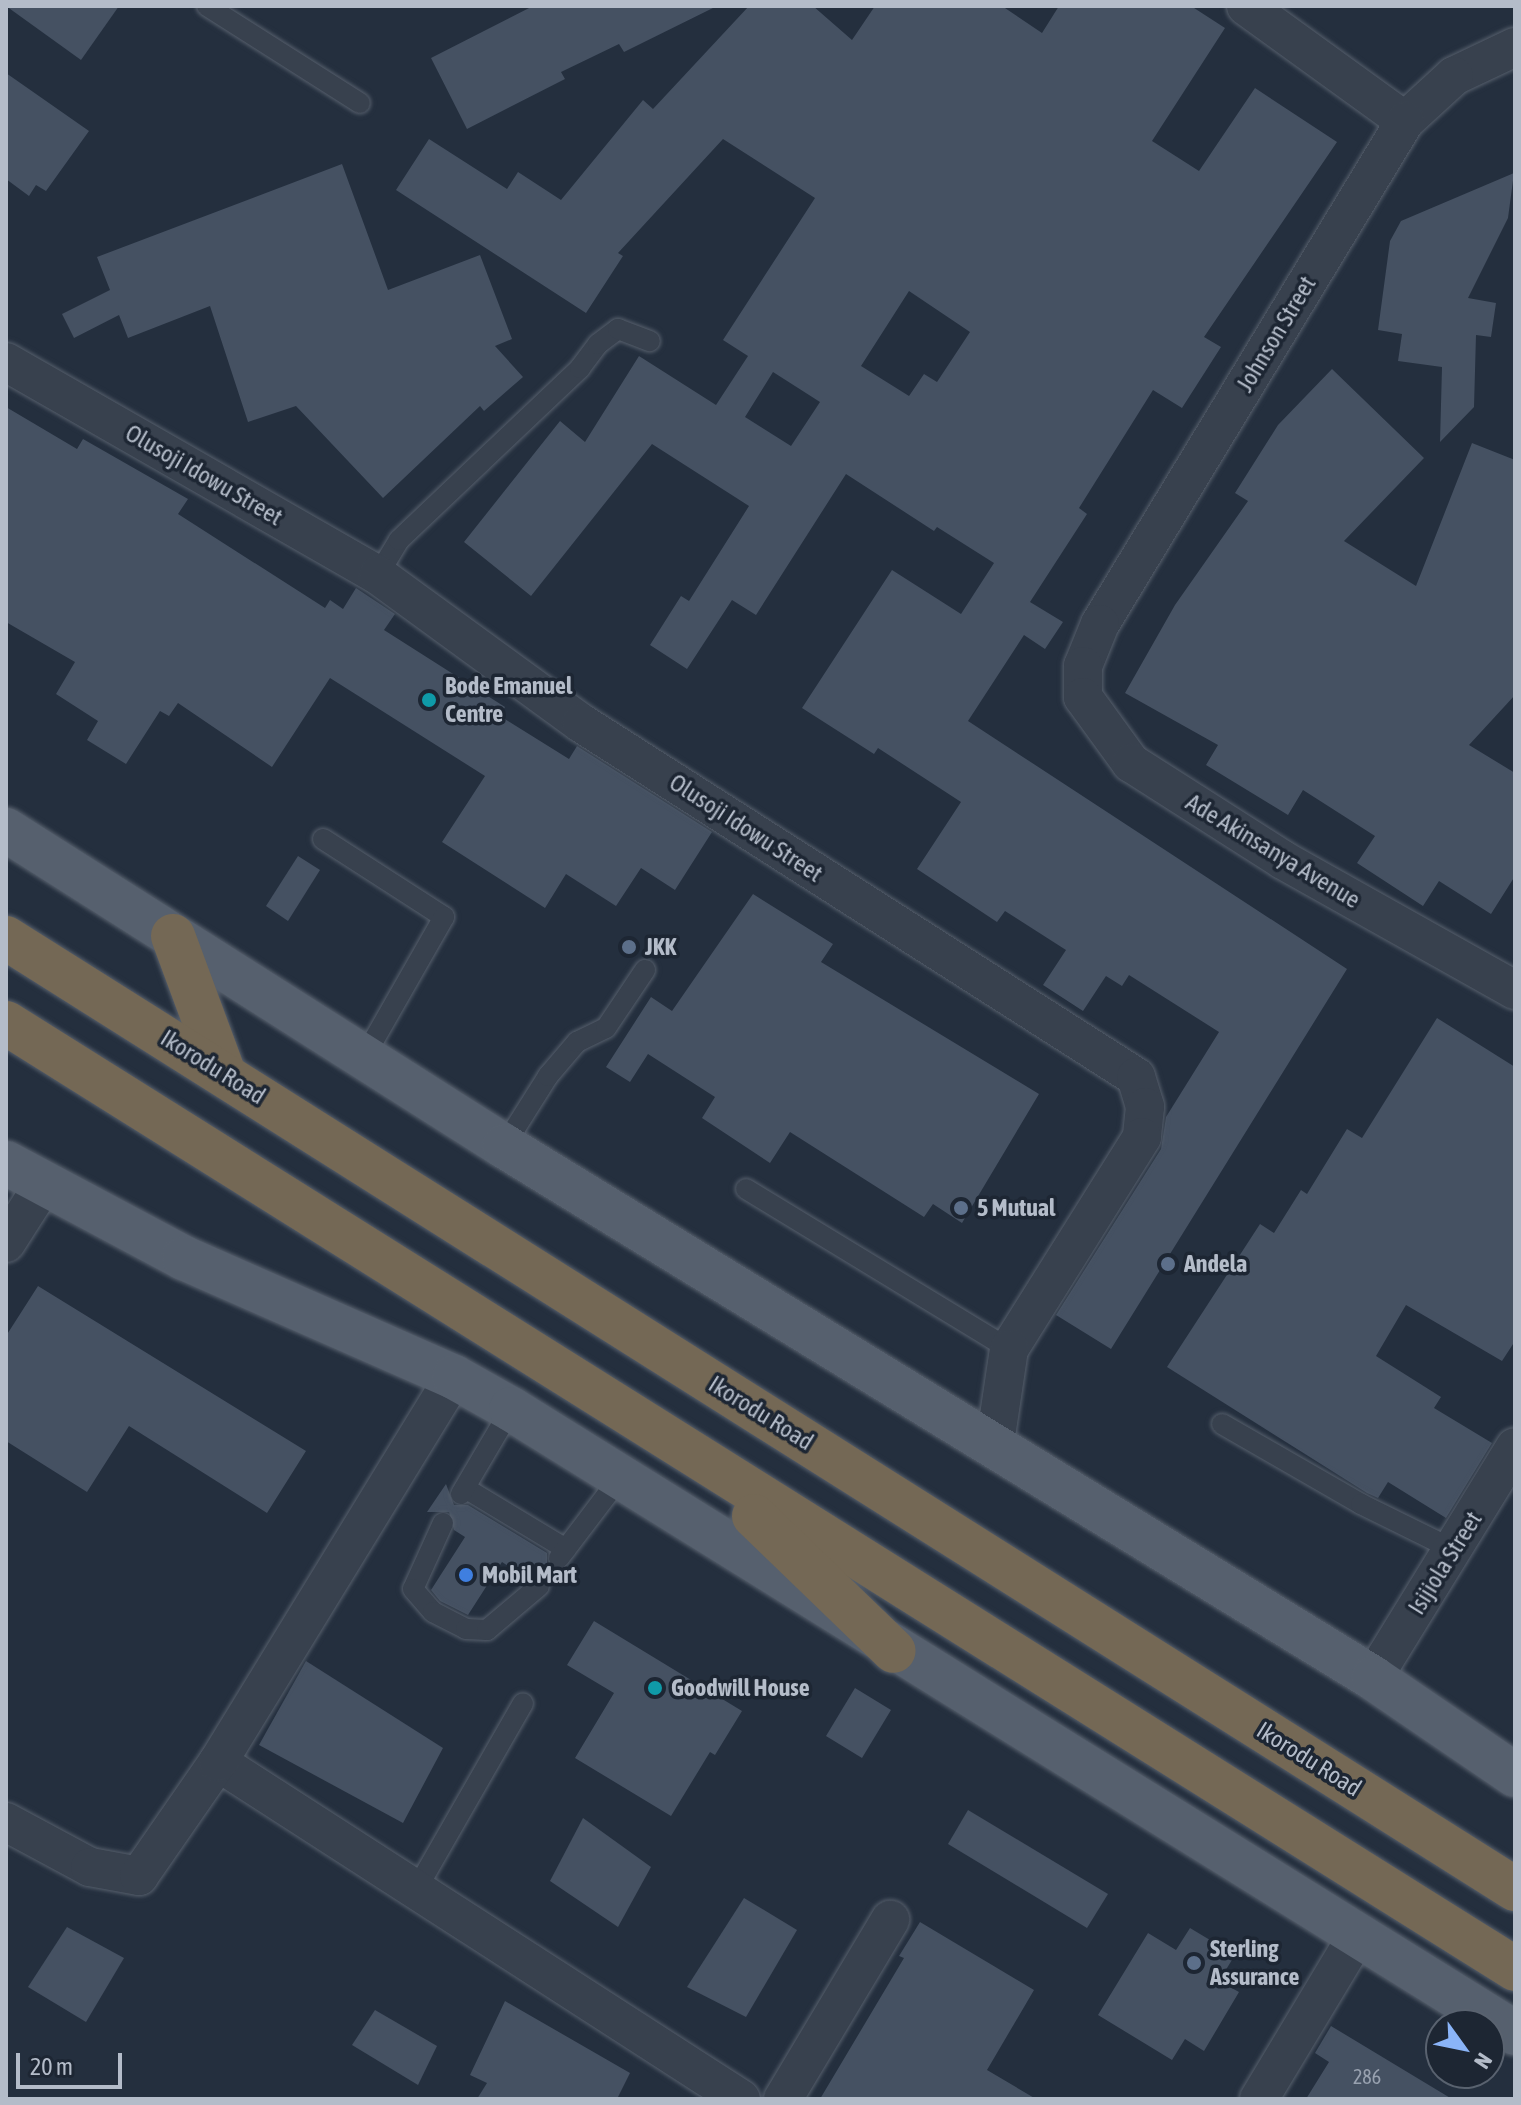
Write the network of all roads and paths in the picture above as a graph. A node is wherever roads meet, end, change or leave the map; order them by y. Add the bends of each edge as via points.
1 (207, 6) edge
2 (1246, 6) edge
3 (1515, 47) edge
4 (360, 103) dead end
5 (1405, 121) junction
6 (650, 341) dead end
7 (6, 362) edge
8 (378, 575) junction
9 (1083, 666) joint
10 (6, 830) edge
11 (323, 839) dead end
12 (173, 936) junction
13 (6, 938) edge
14 (645, 970) dead end
15 (1515, 990) edge
16 (6, 1023) edge
17 (364, 1057) junction
18 (224, 1074) junction
19 (504, 1146) junction
20 (6, 1163) edge
21 (45, 1182) junction
22 (746, 1189) dead end
23 (6, 1243) edge
24 (1009, 1349) junction
25 (454, 1377) junction
26 (511, 1409) junction
27 (1222, 1424) dead end
28 (1515, 1447) edge
29 (994, 1449) junction
30 (688, 1454) junction
31 (619, 1479) junction
32 (443, 1523) dead end
33 (1454, 1550) junction
34 (539, 1586) dead end
35 (894, 1651) junction
36 (1373, 1678) junction
37 (523, 1703) dead end
38 (218, 1762) junction
39 (1515, 1775) edge
40 (6, 1822) edge
41 (1515, 1889) edge
42 (416, 1890) junction
43 (890, 1920) dead end
44 (1357, 1936) junction
45 (1515, 1969) edge
46 (1515, 2033) edge
47 (741, 2099) edge
48 (783, 2099) edge
49 (1259, 2099) edge

1 - 4 lane
2 - 5 street
3 - 5 street, Johnson Street via 1454,76
5 - 9 street, Johnson Street via 1100,624
6 - 8 lane via 618,329 598,344 580,368 399,540
7 - 8 street, Olusoji Idowu Street
8 - 24 street, Olusoji Idowu Street via 581,723 1136,1077 1145,1107 1142,1137
9 - 15 street, Ade Akinsanya Avenue via 1083,697 1131,763 1283,860
10 - 12 main road
11 - 17 lane via 444,917
12 - 17 main road
12 - 18 highway
13 - 18 highway, Ikorodu Road
14 - 19 lane via 606,1028 577,1042 548,1076
16 - 30 highway
17 - 19 main road
18 - 41 highway, Ikorodu Road
19 - 29 main road
20 - 21 main road
21 - 23 street
21 - 25 main road via 184,1258
22 - 24 lane
24 - 29 street, Olusoji Idowu Street
25 - 26 main road
25 - 38 street
26 - 31 main road
26 - 31 lane via 463,1491 562,1554
27 - 33 lane
28 - 33 street, Isijiola Street
29 - 36 main road
30 - 35 highway
30 - 45 highway
31 - 35 main road
32 - 34 lane via 413,1589 433,1612 466,1629 487,1630
33 - 36 street, Isijiola Street
35 - 44 main road
36 - 39 main road
37 - 42 lane
38 - 40 street via 139,1876 90,1867
38 - 42 street
42 - 47 street
43 - 48 street
44 - 46 main road
44 - 49 street

